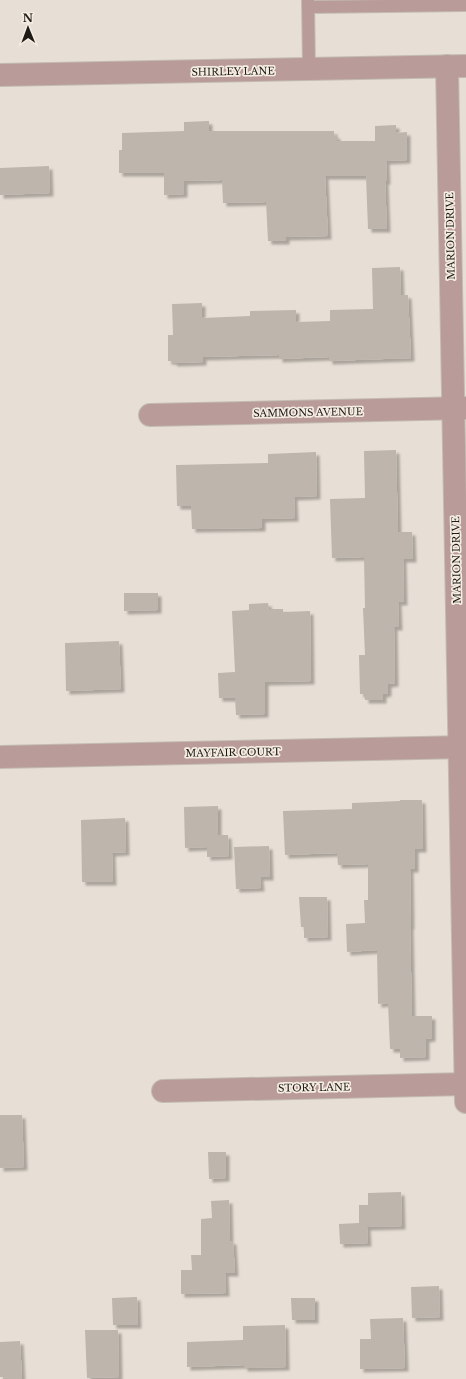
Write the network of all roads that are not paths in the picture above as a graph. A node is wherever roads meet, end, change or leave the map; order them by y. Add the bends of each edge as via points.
1 (308, 3) edge
2 (366, 3) edge
3 (438, 3) edge
4 (466, 5) edge
5 (456, 66) edge
6 (309, 69) junction
7 (0, 75) edge
8 (460, 408) edge
9 (150, 415) dead end
10 (463, 747) edge
11 (0, 757) edge
12 (466, 1084) edge
13 (163, 1091) dead end
14 (466, 1102) edge

1 - 2 lane
1 - 6 lane
2 - 3 lane
3 - 4 lane
5 - 6 street, SHIRLEY LANE
5 - 8 street, MARION DRIVE
6 - 7 street, SHIRLEY LANE
8 - 9 street, SAMMONS AVENUE
8 - 10 street, MARION DRIVE
10 - 11 street, MAYFAIR COURT
10 - 12 street, MARION DRIVE
12 - 13 street, STORY LANE
12 - 14 street, MARION DRIVE

